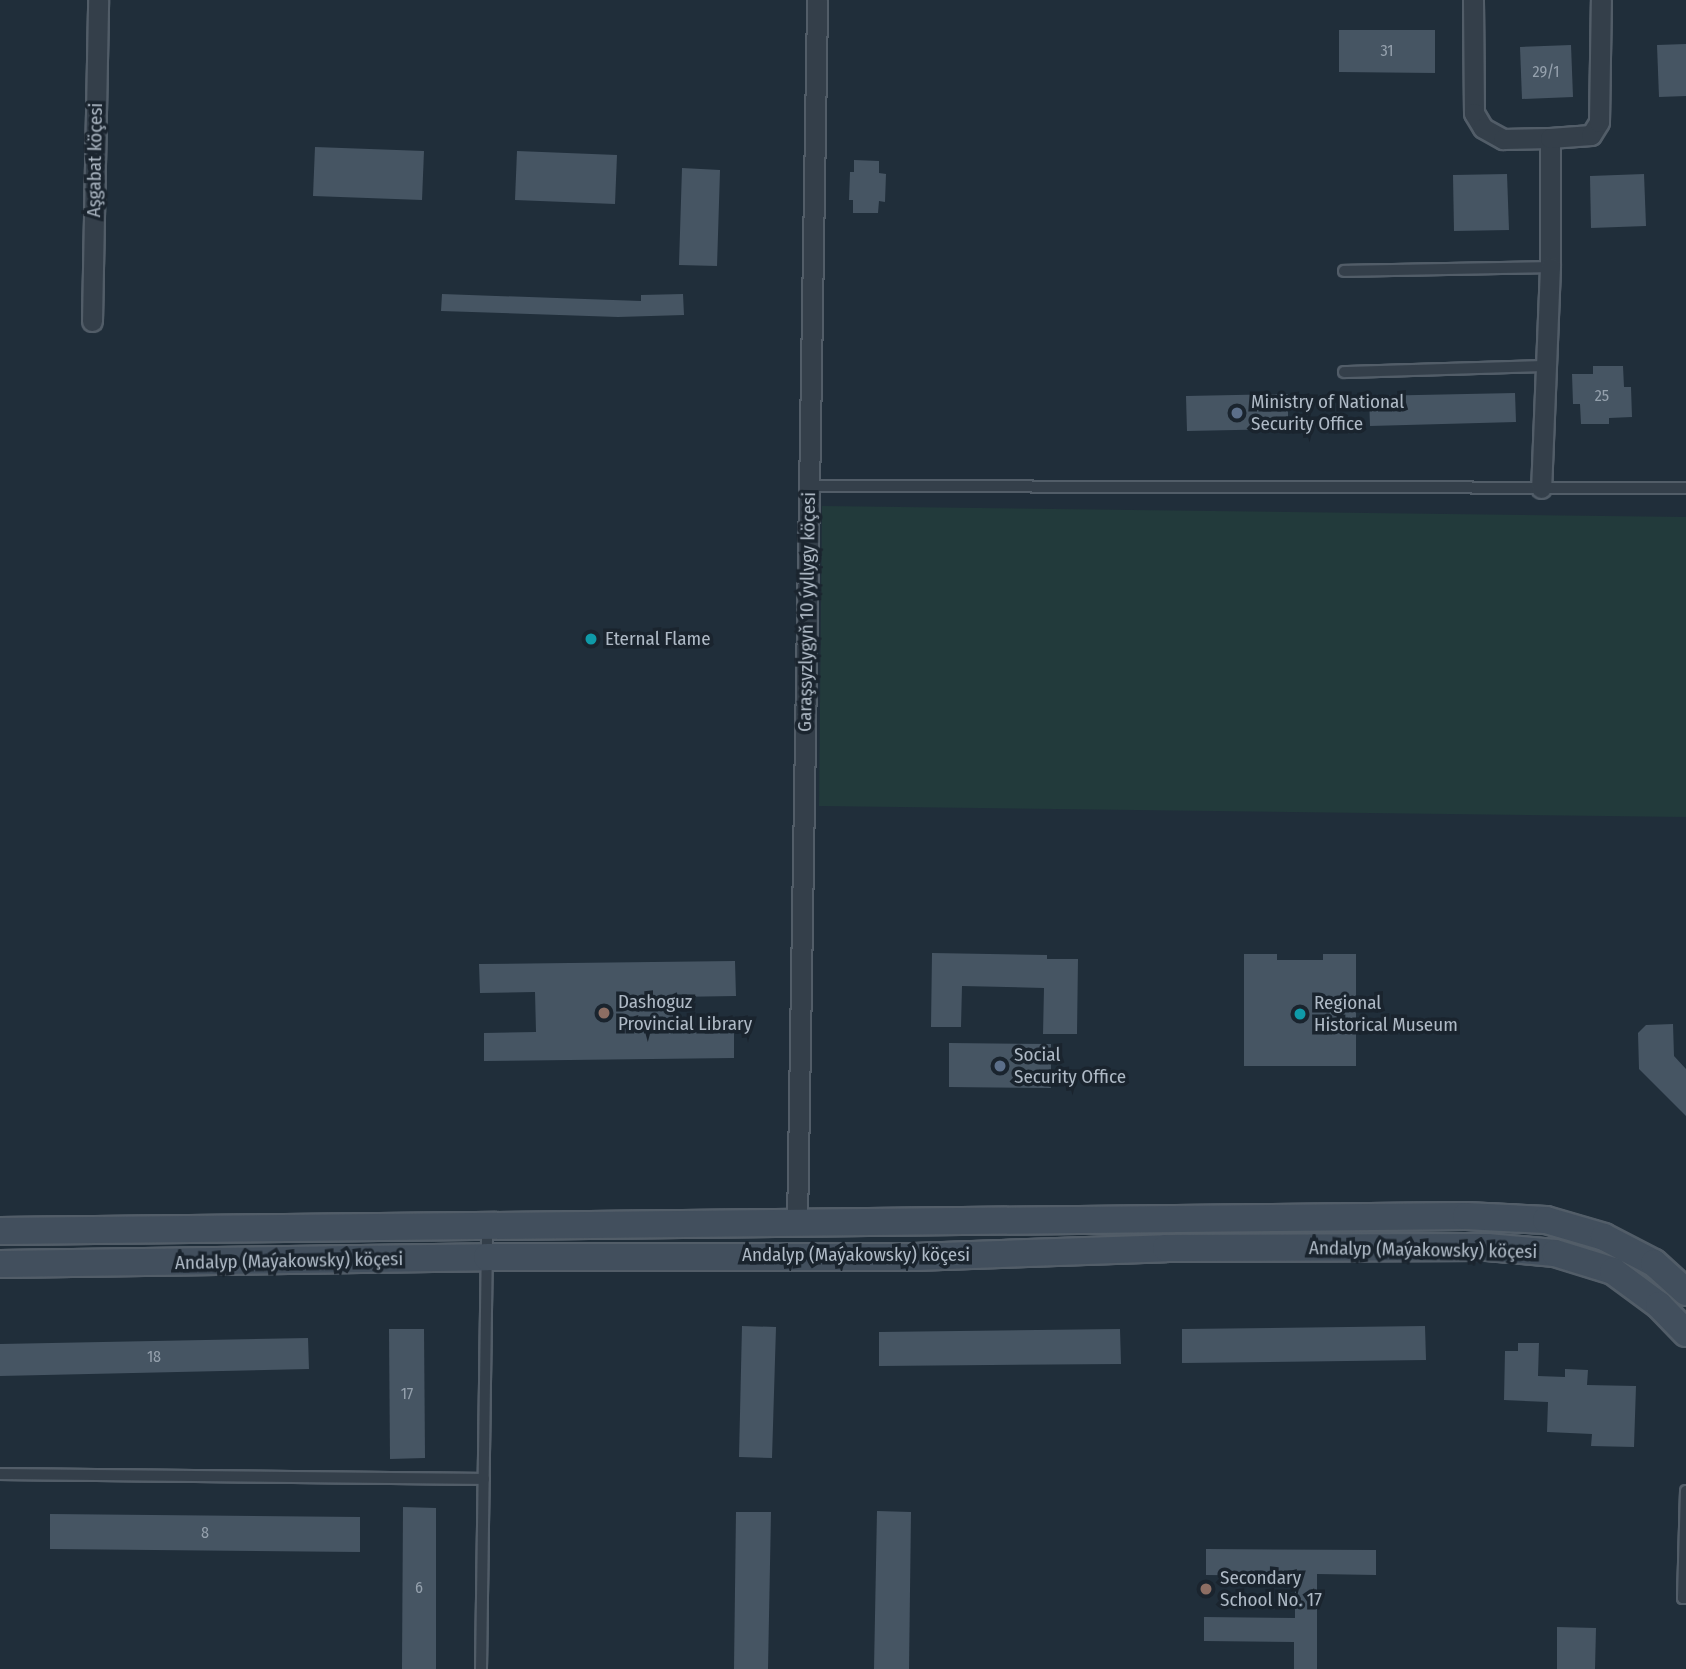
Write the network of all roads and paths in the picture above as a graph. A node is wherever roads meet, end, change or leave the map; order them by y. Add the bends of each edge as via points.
1 (98, 0) edge
2 (817, 0) edge
3 (1473, 0) edge
4 (1601, 0) edge
5 (1550, 138) junction
6 (1550, 267) junction
7 (1344, 271) dead end
8 (92, 321) dead end
9 (1547, 366) junction
10 (1344, 372) dead end
11 (809, 486) junction
12 (1541, 488) junction
13 (1686, 488) edge
14 (797, 1224) junction
15 (487, 1226) junction
16 (0, 1231) edge
17 (486, 1257) junction
18 (0, 1264) edge
19 (1686, 1292) edge
20 (1686, 1333) edge
21 (0, 1474) edge
22 (484, 1479) junction
23 (1686, 1492) edge
24 (1686, 1598) edge
25 (481, 1669) edge

1 - 8 street, Aşgabat köçesi
2 - 11 street, Garaşsyzlygyň 10 ýyllygy köçesi
3 - 5 street via 1474,113 1483,128 1503,139
4 - 5 street via 1599,122 1591,135
5 - 6 street
6 - 7 lane
6 - 9 street
9 - 10 lane
9 - 12 street
11 - 12 lane
11 - 14 street, Garaşsyzlygyň 10 ýyllygy köçesi
12 - 13 lane
14 - 15 main road, Andalyp (Maýakowsky) köçesi
14 - 19 main road, Andalyp (Maýakowsky) köçesi via 1466,1216 1546,1220 1604,1237 1654,1263
15 - 16 main road, Andalyp (Maýakowsky) köçesi
15 - 17 lane
17 - 18 main road, Andalyp (Maýakowsky) köçesi
17 - 20 main road, Andalyp (Maýakowsky) köçesi via 914,1257 1166,1248 1487,1247 1555,1253 1613,1271 1659,1305
17 - 22 lane
21 - 22 lane
22 - 25 lane
23 - 24 lane

